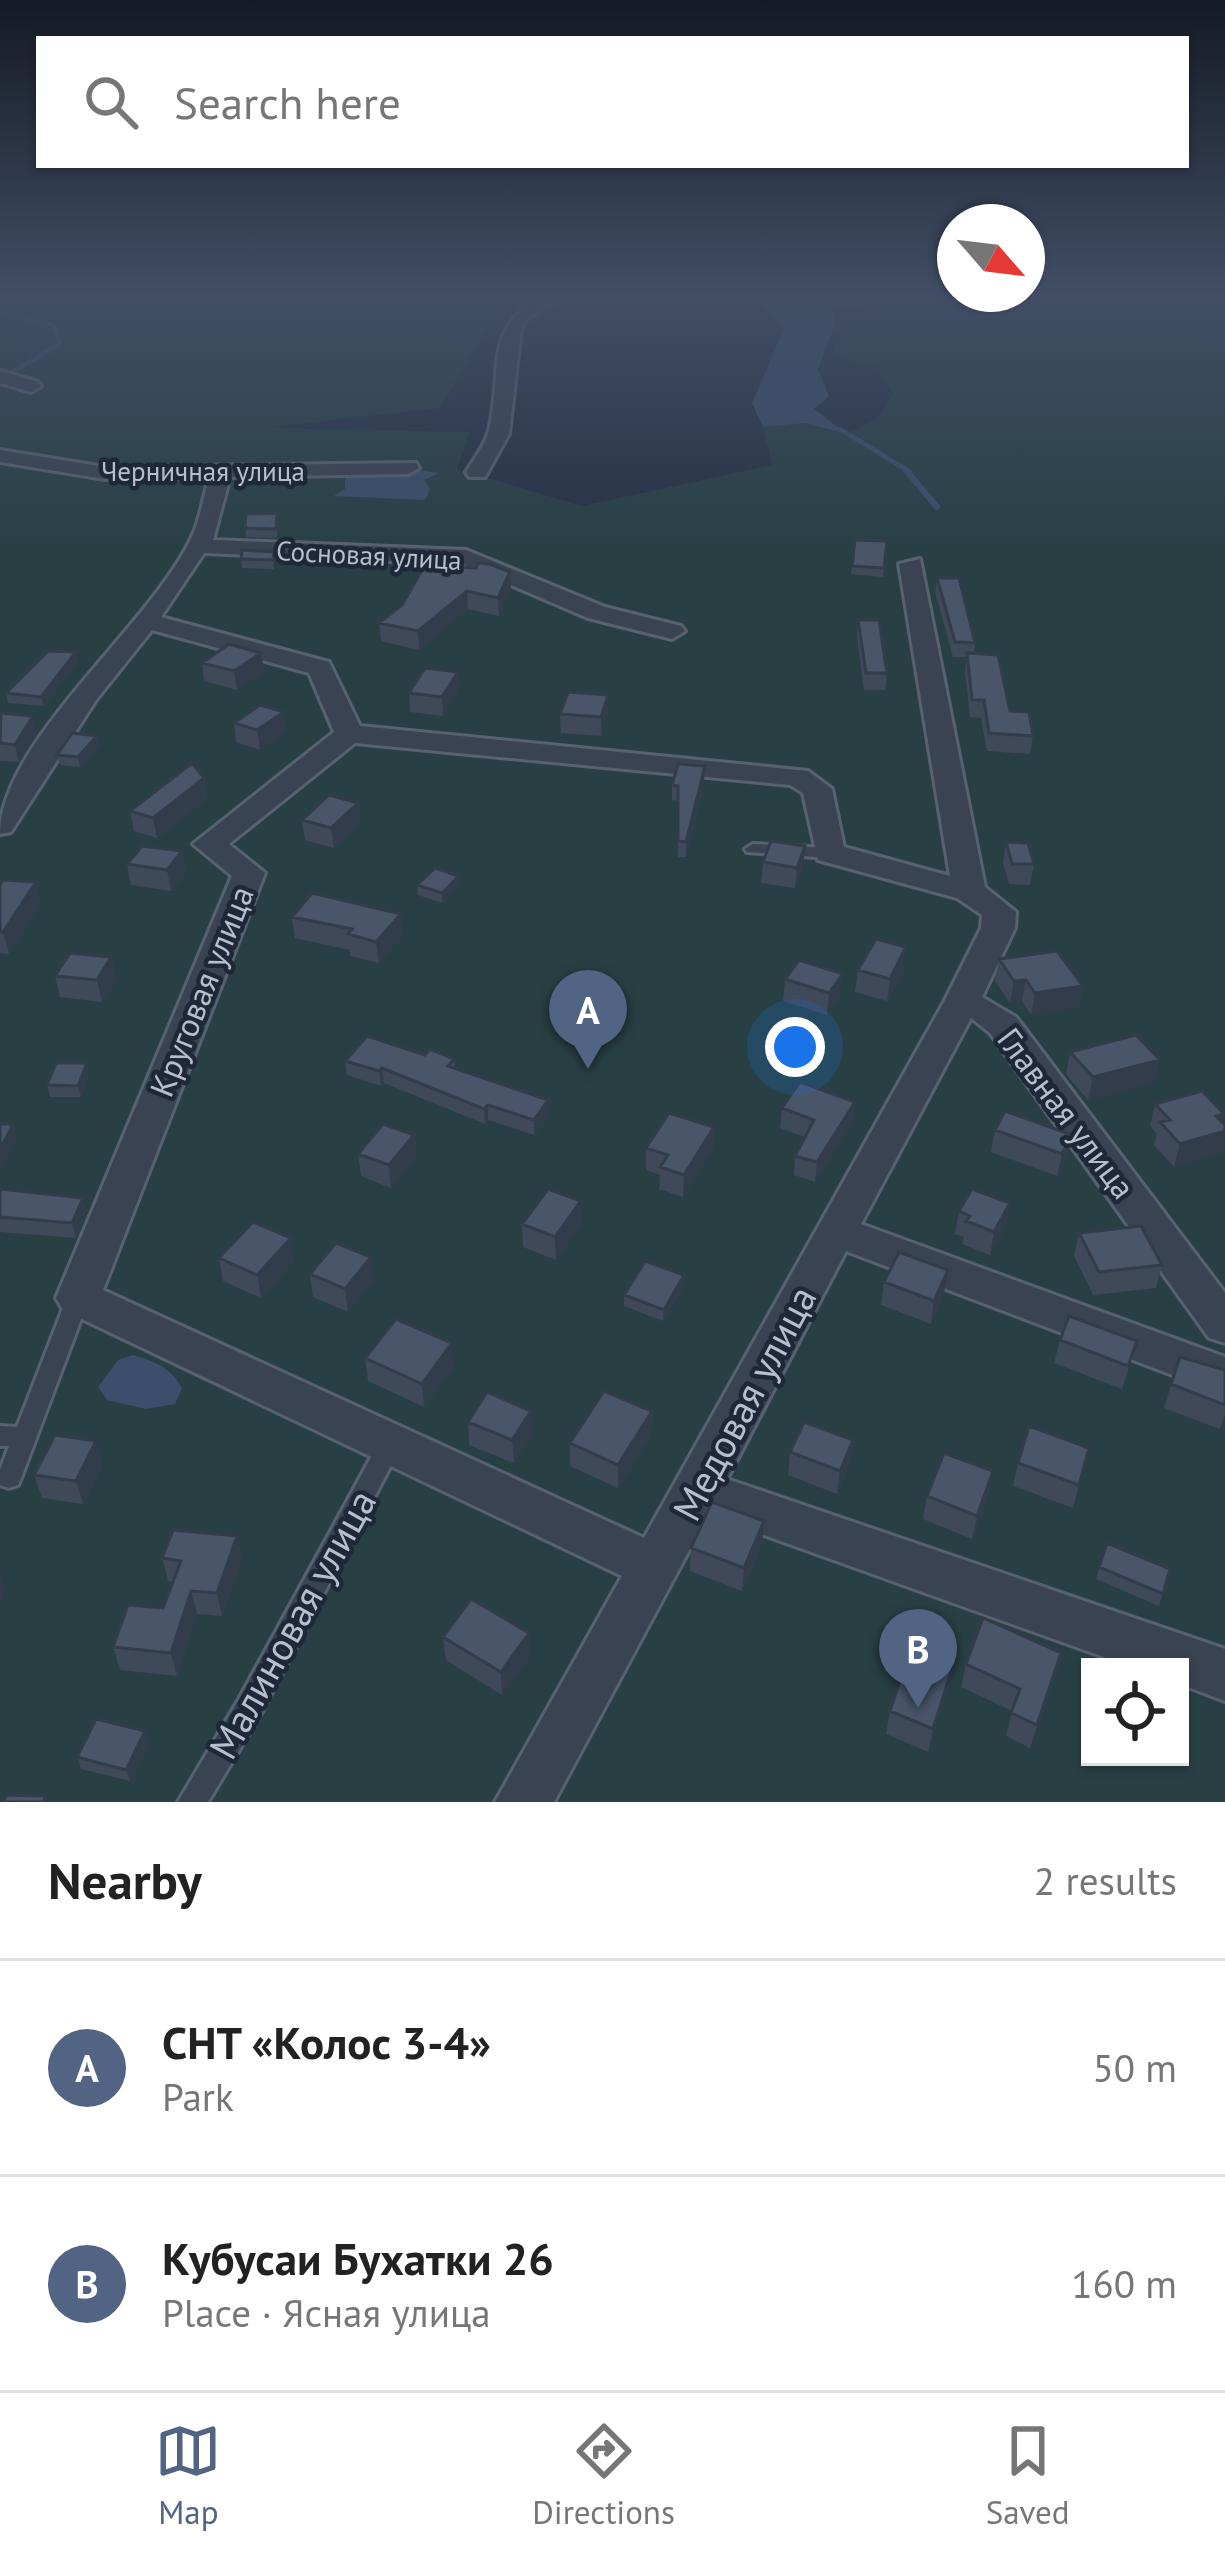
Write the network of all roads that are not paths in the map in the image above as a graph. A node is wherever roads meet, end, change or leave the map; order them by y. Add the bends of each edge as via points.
1 (11, 380) edge
2 (506, 380) edge
3 (32, 386) dead end
4 (8, 459) edge
5 (408, 468) dead end
6 (221, 472) junction
7 (477, 472) dead end
8 (0, 482) edge
9 (197, 546) junction
10 (911, 564) dead end
11 (146, 621) junction
12 (672, 632) dead end
13 (349, 734) junction
14 (0, 826) edge
15 (754, 849) dead end
16 (829, 854) junction
17 (969, 891) junction
18 (962, 1002) junction
19 (834, 1230) junction
20 (78, 1298) junction
21 (1225, 1326) edge
22 (1225, 1376) edge
23 (13, 1437) edge
24 (389, 1445) junction
25 (9, 1478) dead end
26 (700, 1491) junction
27 (657, 1568) junction
28 (1225, 1675) edge
29 (192, 1802) edge
30 (523, 1802) edge

1 - 3 street
2 - 7 street via 499,434
4 - 6 street, Черничная улица via 105,473
4 - 8 street
5 - 6 street, Черничная улица
6 - 9 street
9 - 11 street
9 - 12 street, Сосновая улица via 466,557 597,613
10 - 17 street
11 - 13 street via 320,668
11 - 14 street
13 - 16 street via 797,777 817,789
13 - 20 street, Круговая улица via 209,844 249,873
15 - 16 lane
16 - 17 street
17 - 18 street via 999,912 998,928
18 - 19 street, Медовая улица
18 - 21 street, Главная улица via 1003,1025
19 - 22 street
19 - 26 street, Медовая улица
20 - 23 lane
20 - 24 street
23 - 25 lane
24 - 27 street
24 - 29 lane, Малиновая улица
26 - 27 street, Медовая улица
26 - 28 street
27 - 30 street, Медовая улица

